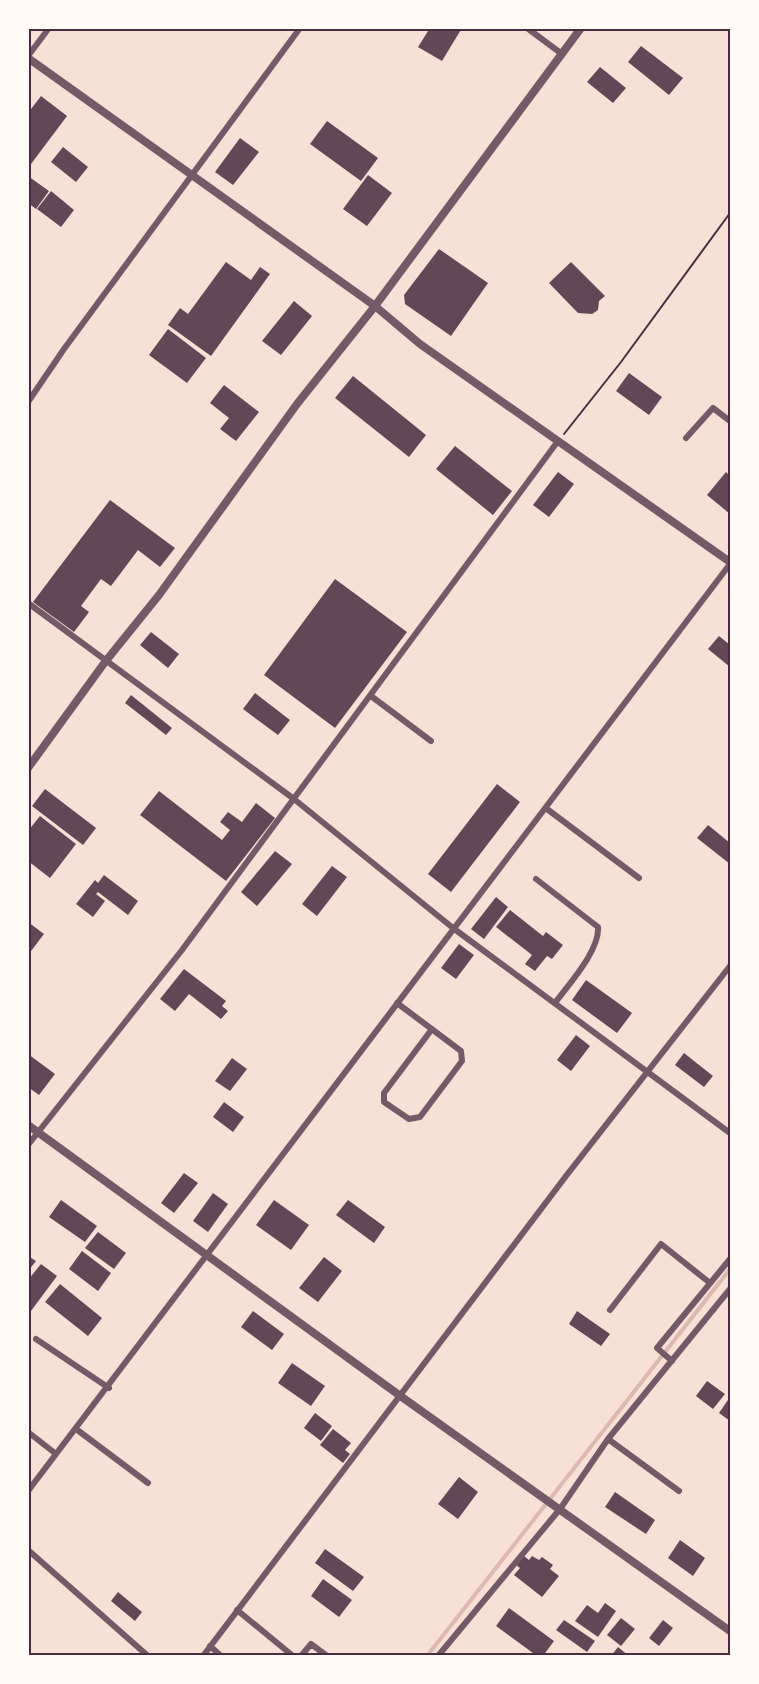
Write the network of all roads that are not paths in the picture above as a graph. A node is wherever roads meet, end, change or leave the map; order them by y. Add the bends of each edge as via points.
1 (49, 28) edge
2 (300, 28) edge
3 (527, 28) edge
4 (581, 28) edge
5 (562, 54) junction
6 (28, 57) edge
7 (191, 175) junction
8 (375, 306) junction
9 (28, 402) edge
10 (730, 421) edge
11 (686, 438) dead end
12 (558, 441) junction
13 (730, 563) edge
14 (28, 603) edge
15 (105, 662) junction
16 (371, 696) junction
17 (431, 741) dead end
18 (28, 768) edge
19 (294, 799) junction
20 (547, 809) junction
21 (639, 878) dead end
22 (536, 879) dead end
23 (453, 928) junction
24 (730, 966) edge
25 (397, 1003) junction
26 (555, 1003) junction
27 (432, 1029) junction
28 (646, 1071) junction
29 (28, 1125) edge
30 (38, 1132) junction
31 (730, 1132) edge
32 (28, 1145) edge
33 (208, 1254) junction
34 (730, 1259) edge
35 (710, 1283) junction
36 (730, 1289) edge
37 (610, 1310) dead end
38 (36, 1339) dead end
39 (672, 1361) junction
40 (109, 1388) junction
41 (399, 1395) junction
42 (76, 1429) junction
43 (28, 1432) edge
44 (609, 1439) junction
45 (57, 1454) junction
46 (148, 1483) dead end
47 (28, 1491) edge
48 (679, 1491) dead end
49 (560, 1509) junction
50 (28, 1550) edge
51 (237, 1611) junction
52 (730, 1631) edge
53 (210, 1646) junction
54 (148, 1656) edge
55 (203, 1656) edge
56 (221, 1656) edge
57 (293, 1656) edge
58 (301, 1656) edge
59 (327, 1656) edge
60 (438, 1656) edge

1 - 6 street
2 - 7 street
3 - 5 street
4 - 5 street
5 - 8 street
6 - 7 street
7 - 8 street
7 - 9 street
8 - 12 street via 420,344
8 - 15 street
10 - 11 street via 713,408
12 - 13 street
12 - 16 street
13 - 20 street
14 - 15 street
15 - 18 street
15 - 19 street
16 - 17 street
16 - 19 street
19 - 23 street
19 - 30 street via 182,951
20 - 21 street
20 - 23 street
22 - 26 street via 598,927 599,937 591,954
23 - 25 street
23 - 26 street
24 - 28 street
25 - 27 street
25 - 33 street
26 - 28 street
27 - 27 street via 384,1093 384,1102 409,1119 420,1117 462,1061 461,1051
28 - 31 street
28 - 41 street
29 - 30 street
30 - 32 street
30 - 33 street
33 - 40 street
33 - 41 street
34 - 35 street
35 - 37 street via 661,1244
35 - 39 street via 657,1348
36 - 39 street
38 - 40 street
39 - 44 street
40 - 42 street
41 - 49 street
41 - 51 street
42 - 45 street
42 - 46 street
43 - 45 street
44 - 48 street
44 - 49 street
45 - 47 street
49 - 52 street
49 - 60 street
50 - 54 street
51 - 53 street
51 - 57 street
53 - 55 street
53 - 56 street
58 - 59 street via 311,1644

